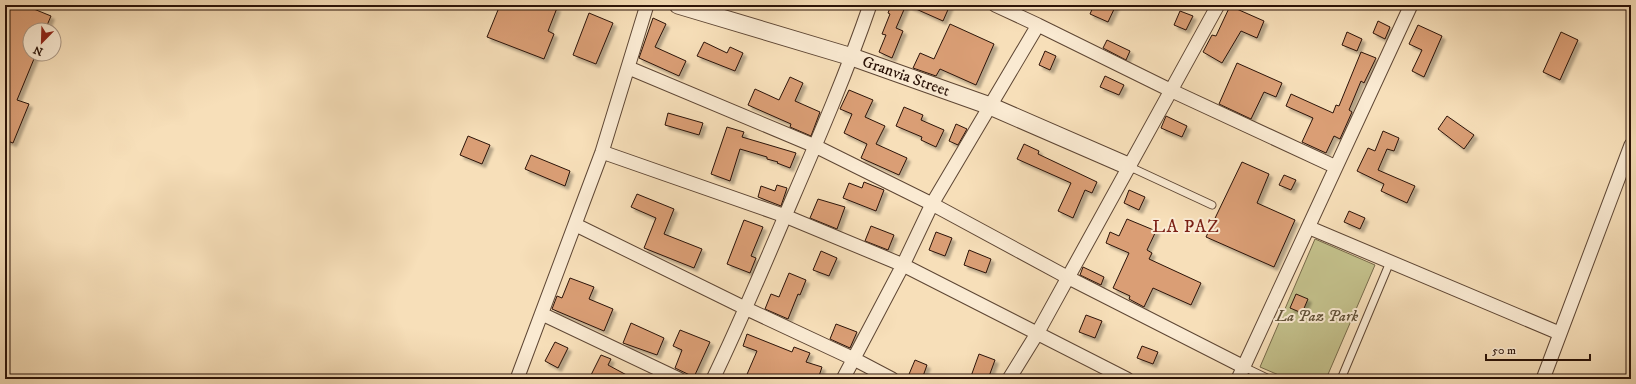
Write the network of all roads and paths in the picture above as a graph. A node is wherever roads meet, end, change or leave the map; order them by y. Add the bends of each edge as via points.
1 (647, 5) edge
2 (678, 5) edge
3 (870, 5) edge
4 (995, 5) edge
5 (1218, 5) edge
6 (1411, 5) edge
7 (1038, 24) junction
8 (852, 57) junction
9 (629, 68) junction
10 (1170, 90) junction
11 (990, 106) junction
12 (1631, 145) edge
13 (815, 146) junction
14 (602, 152) junction
15 (1128, 166) junction
16 (1336, 167) junction
17 (932, 204) junction
18 (1212, 205) dead end
19 (785, 216) junction
20 (576, 225) junction
21 (1310, 228) junction
22 (1390, 262) junction
23 (903, 265) junction
24 (1067, 277) junction
25 (747, 309) junction
26 (542, 314) junction
27 (1038, 332) junction
28 (1559, 333) junction
29 (854, 359) junction
30 (1241, 373) edge
31 (517, 379) edge
32 (679, 379) edge
33 (713, 379) edge
34 (843, 379) edge
35 (892, 379) edge
36 (1009, 379) edge
37 (1127, 379) edge
38 (1269, 379) edge
39 (1341, 379) edge
40 (1543, 379) edge

1 - 9 street
2 - 8 street, Granvia Street
3 - 8 street
4 - 7 street
5 - 10 street
6 - 16 street
7 - 10 street
7 - 11 street
8 - 11 street, Granvia Street
8 - 13 street
9 - 13 street
9 - 14 street
10 - 15 street
10 - 16 street
11 - 15 street, Granvia Street
11 - 17 street
12 - 28 street
13 - 17 street
13 - 19 street
14 - 19 street
14 - 20 street
15 - 18 lane
15 - 24 street
16 - 21 street
17 - 23 street
17 - 24 street
19 - 23 street
19 - 25 street
20 - 25 street
20 - 26 street
21 - 22 street
21 - 30 street
22 - 28 street
22 - 39 lane
23 - 27 street
23 - 29 street
24 - 27 street
24 - 30 street
25 - 29 street
25 - 33 street
26 - 31 street
26 - 32 street
27 - 36 street
27 - 37 street
28 - 40 street
29 - 34 street
29 - 35 street
30 - 38 lane

